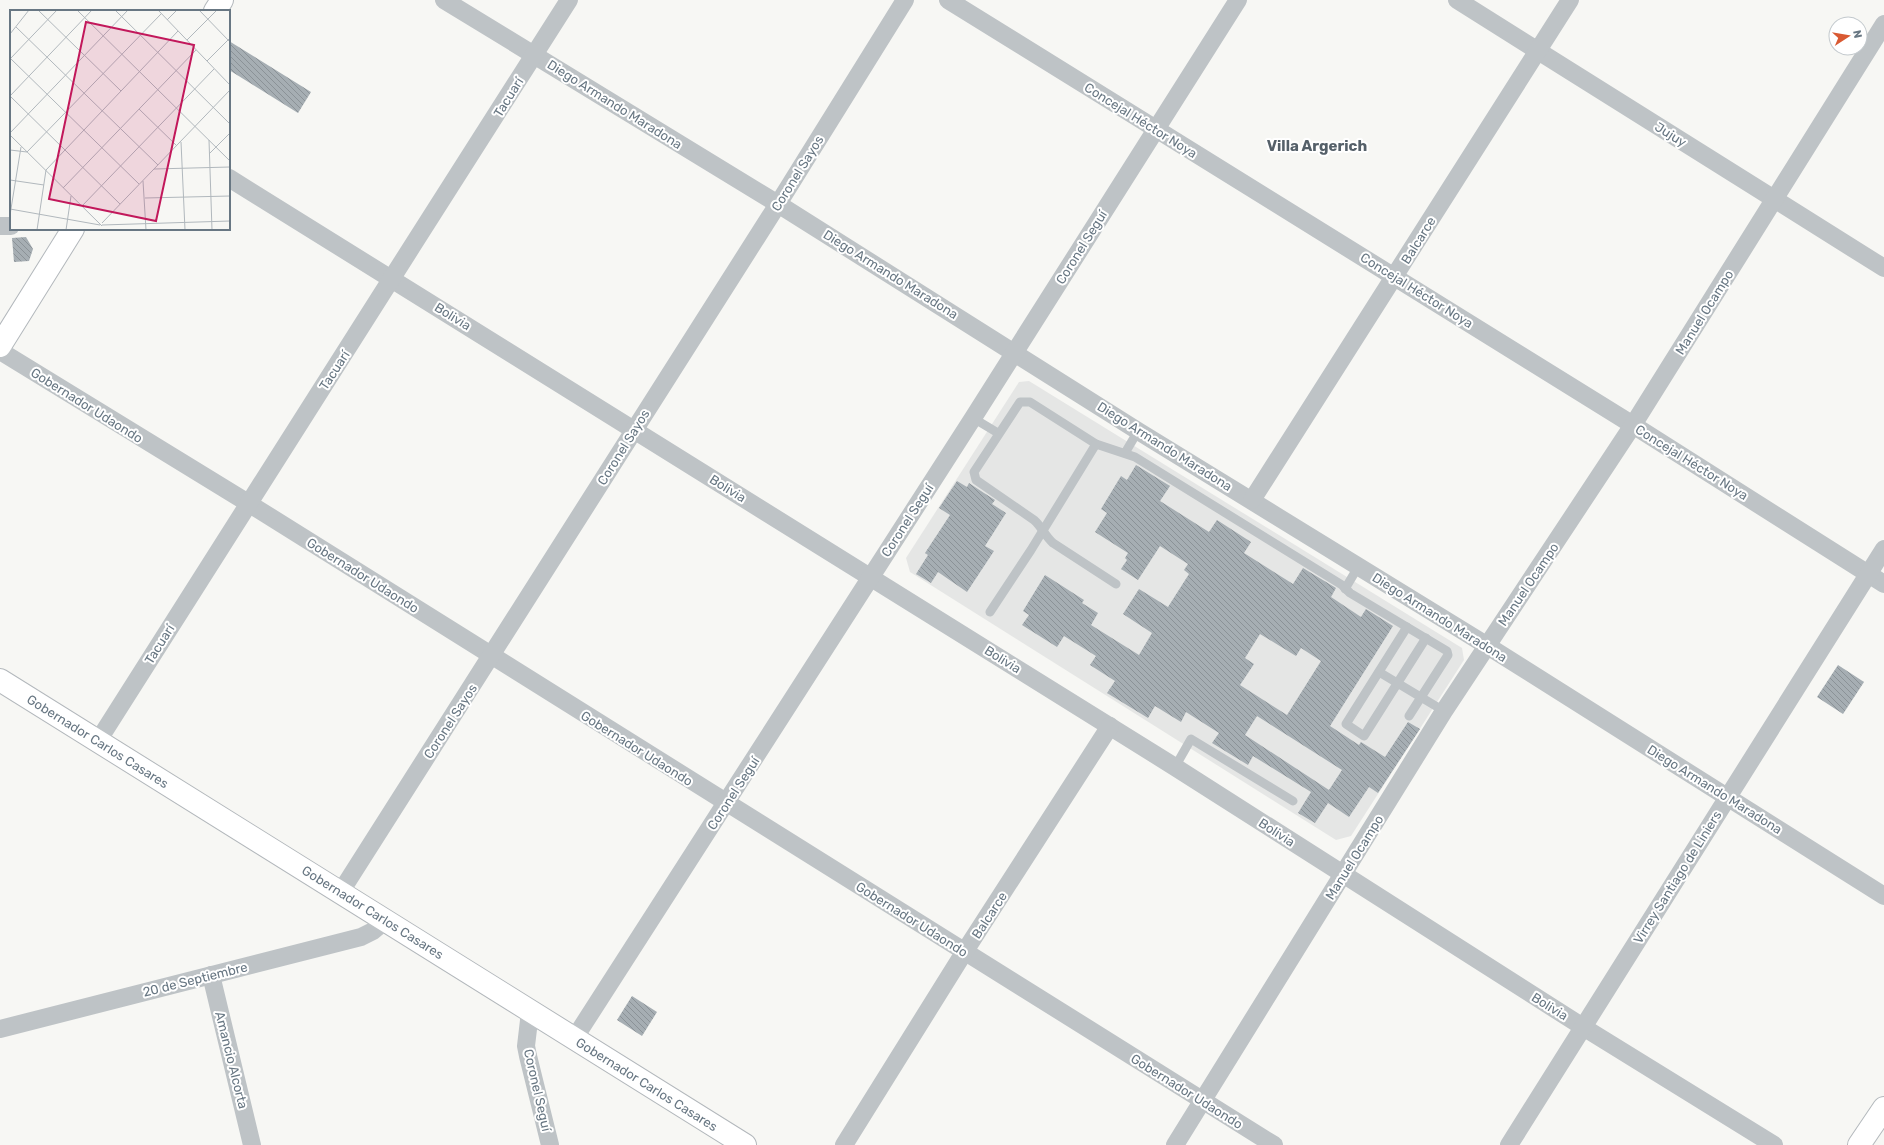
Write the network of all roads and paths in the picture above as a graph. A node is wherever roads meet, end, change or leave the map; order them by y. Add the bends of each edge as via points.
1 (222, 0) edge
2 (444, 0) edge
3 (569, 0) edge
4 (905, 0) edge
5 (948, 0) edge
6 (1238, 0) edge
7 (1457, 0) edge
8 (1570, 0) edge
9 (216, 10) edge
10 (1884, 24) edge
11 (1538, 50) junction
12 (535, 54) junction
13 (1156, 128) junction
14 (230, 179) edge
15 (1774, 199) junction
16 (778, 204) junction
17 (72, 230) edge
18 (1884, 268) edge
19 (1394, 276) junction
20 (393, 279) junction
21 (0, 346) edge
22 (0, 351) edge
23 (1015, 352) junction
24 (973, 418) junction
25 (1633, 425) junction
26 (634, 429) junction
27 (1138, 431) junction
28 (998, 434) junction
29 (1096, 444) junction
30 (1124, 453) junction
31 (1252, 500) junction
32 (248, 503) junction
33 (1043, 531) junction
34 (1884, 549) edge
35 (1358, 567) junction
36 (1868, 574) junction
37 (871, 577) junction
38 (1116, 584) dead end
39 (1884, 584) edge
40 (1345, 589) junction
41 (990, 612) dead end
42 (1407, 627) junction
43 (1426, 638) junction
44 (1486, 645) junction
45 (492, 656) junction
46 (1379, 672) junction
47 (0, 680) edge
48 (1397, 683) junction
49 (1420, 697) junction
50 (1444, 711) junction
51 (1409, 716) dead end
52 (1110, 726) junction
53 (98, 741) junction
54 (1175, 767) junction
55 (1727, 797) junction
56 (1293, 801) dead end
57 (726, 803) junction
58 (1344, 874) junction
59 (340, 892) junction
60 (1884, 896) edge
61 (386, 920) junction
62 (965, 951) junction
63 (211, 975) junction
64 (530, 1012) junction
65 (1583, 1027) junction
66 (0, 1029) edge
67 (574, 1039) junction
68 (1204, 1101) junction
69 (1884, 1108) edge
70 (252, 1145) edge
71 (550, 1145) edge
72 (745, 1145) edge
73 (844, 1145) edge
74 (1175, 1145) edge
75 (1274, 1145) edge
76 (1509, 1145) edge
77 (1774, 1145) edge
78 (1859, 1145) edge

1 - 9 street
2 - 12 street, Diego Armando Maradona
3 - 12 street, Tacuarí
4 - 16 street, Coronel Sayos
5 - 13 street, Concejal Héctor Noya
6 - 13 street, Coronel Seguí
7 - 11 street, Jujuy
8 - 11 street, Balcarce
10 - 15 street, Manuel Ocampo
11 - 15 street, Jujuy
11 - 19 street, Balcarce
12 - 16 street, Diego Armando Maradona
12 - 20 street, Tacuarí
13 - 19 street, Concejal Héctor Noya
13 - 23 street, Coronel Seguí
14 - 20 street, Bolivia
15 - 18 street, Jujuy
15 - 25 street, Manuel Ocampo
16 - 23 street, Diego Armando Maradona
16 - 26 street, Coronel Sayos
17 - 21 street
19 - 25 street, Concejal Héctor Noya
19 - 31 street, Balcarce
20 - 26 street, Bolivia
20 - 32 street, Tacuarí
22 - 32 street, Gobernador Udaondo
23 - 24 street, Coronel Seguí
23 - 27 street, Diego Armando Maradona
24 - 28 lane
24 - 37 street, Coronel Seguí
25 - 36 street, Concejal Héctor Noya
25 - 44 street, Manuel Ocampo
26 - 37 street, Bolivia
26 - 45 street, Coronel Sayos
27 - 30 lane
27 - 31 street, Diego Armando Maradona
28 - 29 lane via 1016,405 1025,400
28 - 33 lane via 974,472 974,477 1034,520
29 - 30 lane
29 - 33 lane
30 - 40 lane via 1135,457 1265,537
31 - 35 street, Diego Armando Maradona
32 - 45 street, Gobernador Udaondo
32 - 53 street, Tacuarí
33 - 38 lane via 1053,543
33 - 41 lane
34 - 36 street, Virrey Santiago de Liniers
35 - 40 lane
35 - 44 street, Diego Armando Maradona
36 - 39 street, Concejal Héctor Noya
36 - 55 street, Virrey Santiago de Liniers
37 - 52 street, Bolivia
37 - 57 street, Coronel Seguí
40 - 42 lane
42 - 43 lane
42 - 46 lane
43 - 48 lane
43 - 49 lane via 1448,653
44 - 50 street, Manuel Ocampo
44 - 55 street, Diego Armando Maradona
45 - 57 street, Gobernador Udaondo
45 - 59 street, Coronel Sayos
46 - 48 lane
46 - 48 lane via 1346,724 1364,736
47 - 53 street, Gobernador Carlos Casares
48 - 49 lane
49 - 50 lane
49 - 51 lane
50 - 58 street, Manuel Ocampo
52 - 54 street, Bolivia
52 - 62 street, Balcarce
53 - 59 street, Gobernador Carlos Casares
54 - 56 lane via 1191,739
54 - 58 street, Bolivia
55 - 60 street, Diego Armando Maradona
55 - 65 street, Virrey Santiago de Liniers
57 - 62 street, Gobernador Udaondo
57 - 67 street, Coronel Seguí
58 - 65 street, Bolivia
58 - 68 street, Manuel Ocampo
59 - 61 street, Gobernador Carlos Casares
61 - 63 street, 20 de Septiembre via 361,936
61 - 64 street, Gobernador Carlos Casares
62 - 68 street, Gobernador Udaondo
62 - 73 street, Balcarce
63 - 66 street, 20 de Septiembre
63 - 70 street, Amancio Alcorta
64 - 67 street, Gobernador Carlos Casares
64 - 71 street, Coronel Seguí via 526,1046
65 - 76 street, Virrey Santiago de Liniers
65 - 77 street, Bolivia
67 - 72 street, Gobernador Carlos Casares
68 - 74 street, Manuel Ocampo
68 - 75 street, Gobernador Udaondo
69 - 78 street

